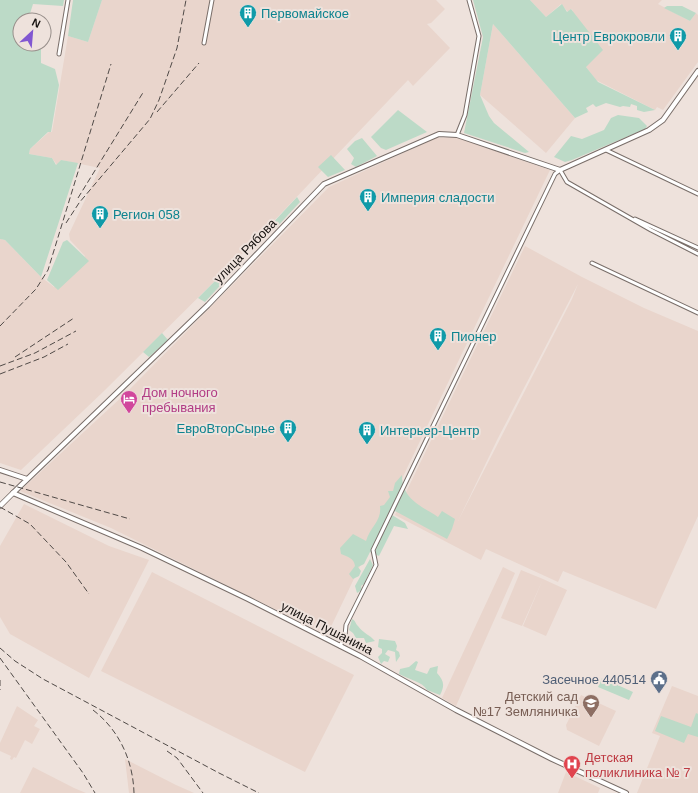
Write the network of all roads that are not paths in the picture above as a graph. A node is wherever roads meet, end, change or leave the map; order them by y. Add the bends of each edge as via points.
1 (68, 0) edge
2 (212, 0) edge
3 (469, 0) edge
4 (204, 43) dead end
5 (59, 54) dead end
6 (698, 71) edge
7 (456, 135) junction
8 (606, 150) junction
9 (560, 170) junction
10 (698, 194) edge
11 (624, 214) junction
12 (698, 248) edge
13 (698, 254) edge
14 (592, 263) dead end
15 (698, 313) edge
16 (0, 470) edge
17 (27, 479) junction
18 (13, 493) junction
19 (0, 506) edge
20 (340, 646) junction
21 (626, 793) edge

1 - 5 street
2 - 4 street
3 - 7 street via 479,36 465,115
6 - 8 street via 663,120 649,130
7 - 9 street, улица Рябова
7 - 17 street, улица Рябова via 439,134 324,184 208,305
8 - 9 street
8 - 10 street
9 - 11 street via 567,182
9 - 20 street via 555,174 373,550 376,565 346,625 345,636
11 - 12 street
11 - 13 street
14 - 15 street
16 - 17 street
17 - 18 street, улица Рябова
18 - 19 main road, улица Рябова
18 - 20 street, улица Пушанина via 142,548
20 - 21 street, улица Пушанина via 456,710

